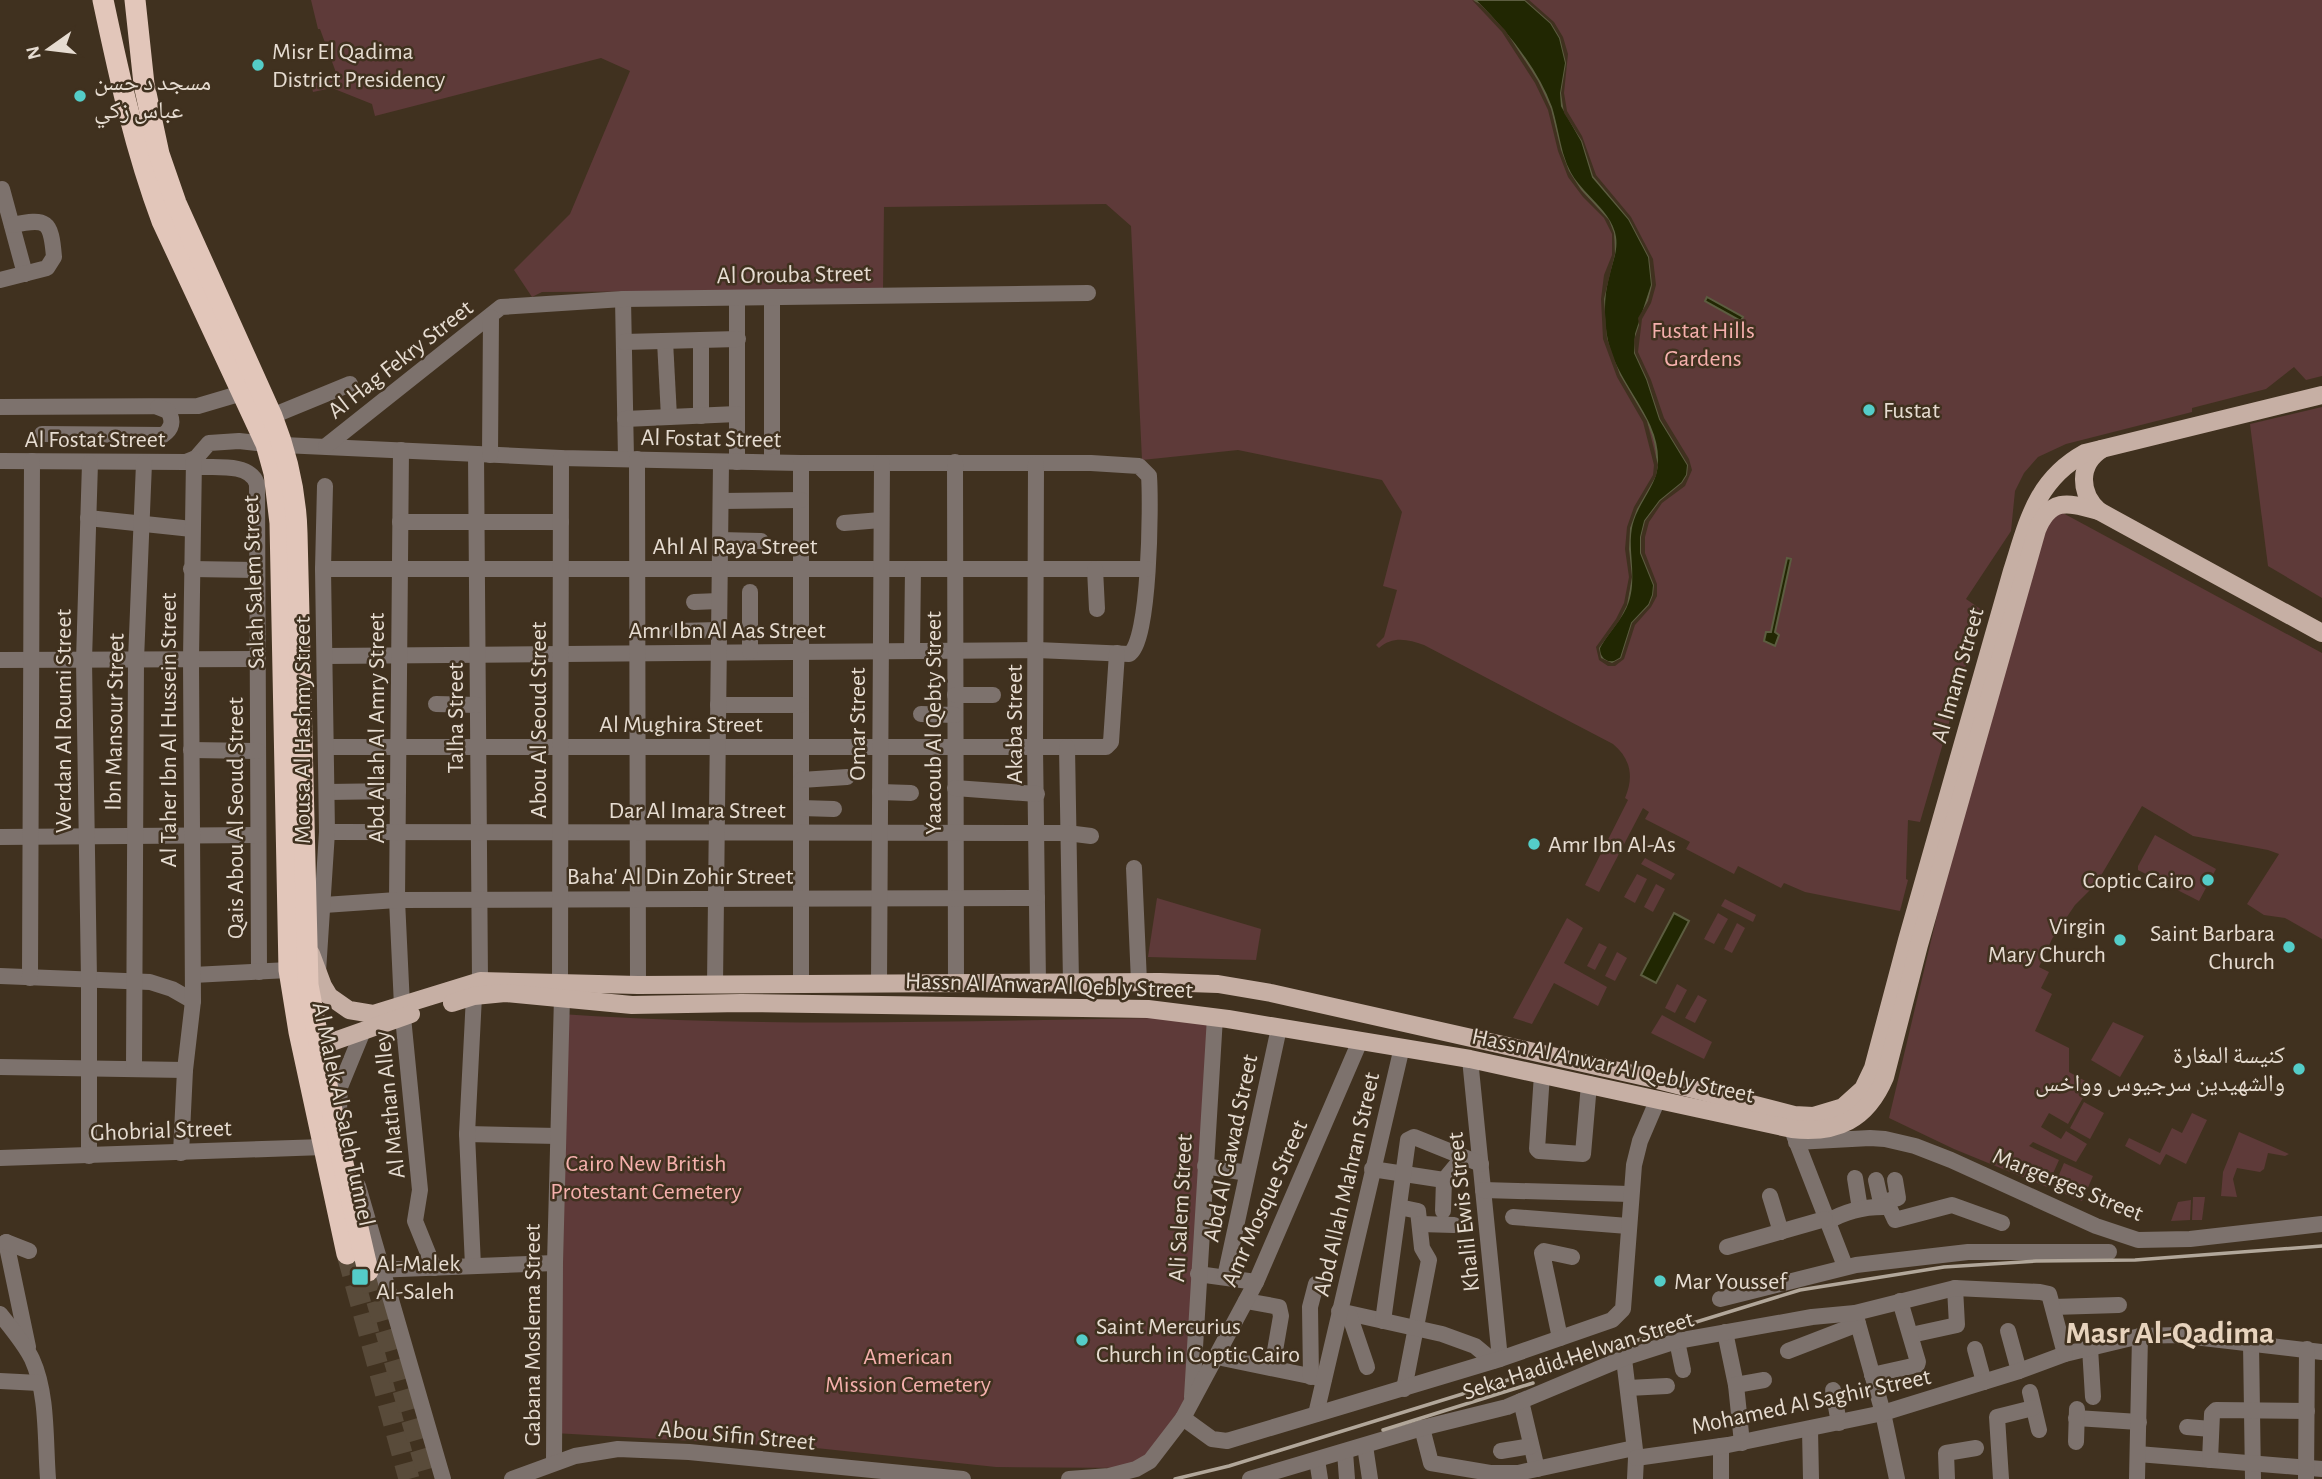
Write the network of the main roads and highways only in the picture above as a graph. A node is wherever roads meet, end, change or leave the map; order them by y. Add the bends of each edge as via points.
1 (105, 0) edge
2 (135, 0) edge
3 (2322, 395) edge
4 (274, 444) junction
5 (2105, 448) junction
6 (2047, 501) junction
7 (2099, 511) junction
8 (2322, 633) edge
9 (301, 979) junction
10 (1233, 986) junction
11 (561, 990) junction
12 (403, 1011) junction
13 (1221, 1018) junction
14 (1516, 1048) junction
15 (311, 1049) junction
16 (1511, 1068) junction
17 (1794, 1129) junction
18 (336, 1143) junction
19 (347, 1254) tunnel mouth
20 (375, 1270) tunnel mouth

1 - 4 highway, Salah Salem Street via 125,103 162,221 242,393
2 - 4 highway, Salah Salem Street via 144,84 159,154 176,203 272,416
3 - 5 main road, Al Imam Street
4 - 9 highway, Salah Salem Street
4 - 9 highway, Salah Salem Street via 294,495 298,533 305,938
5 - 6 main road, Al Imam Street via 2063,466 2049,480
5 - 7 main road via 2091,458 2083,482
6 - 7 main road
6 - 17 main road, Al Imam Street via 2030,515 2012,571 1873,1068 1863,1089 1843,1107 1813,1116
7 - 8 main road
9 - 12 main road, Hassn Al Anwar Al Qebly Street via 349,1010 373,1014
9 - 15 highway, Al Malek Al Saleh Tunnel
10 - 11 main road, Hassn Al Anwar Al Qebly Street via 1139,982 638,985
10 - 13 main road
10 - 14 main road, Hassn Al Anwar Al Qebly Street
11 - 12 main road, Hassn Al Anwar Al Qebly Street via 477,989
11 - 13 main road, Hassn Al Anwar Al Qebly Street via 632,1004 1103,1007
12 - 15 main road, Hassn Al Anwar Al Qebly Street
13 - 16 main road, Hassn Al Anwar Al Qebly Street
14 - 16 main road
14 - 17 main road, Hassn Al Anwar Al Qebly Street via 1650,1078
15 - 18 highway, Al Malek Al Saleh Tunnel
16 - 17 main road, Hassn Al Anwar Al Qebly Street
18 - 19 highway, Al Malek Al Saleh Tunnel
18 - 20 highway, Al Malek Al Saleh Tunnel

